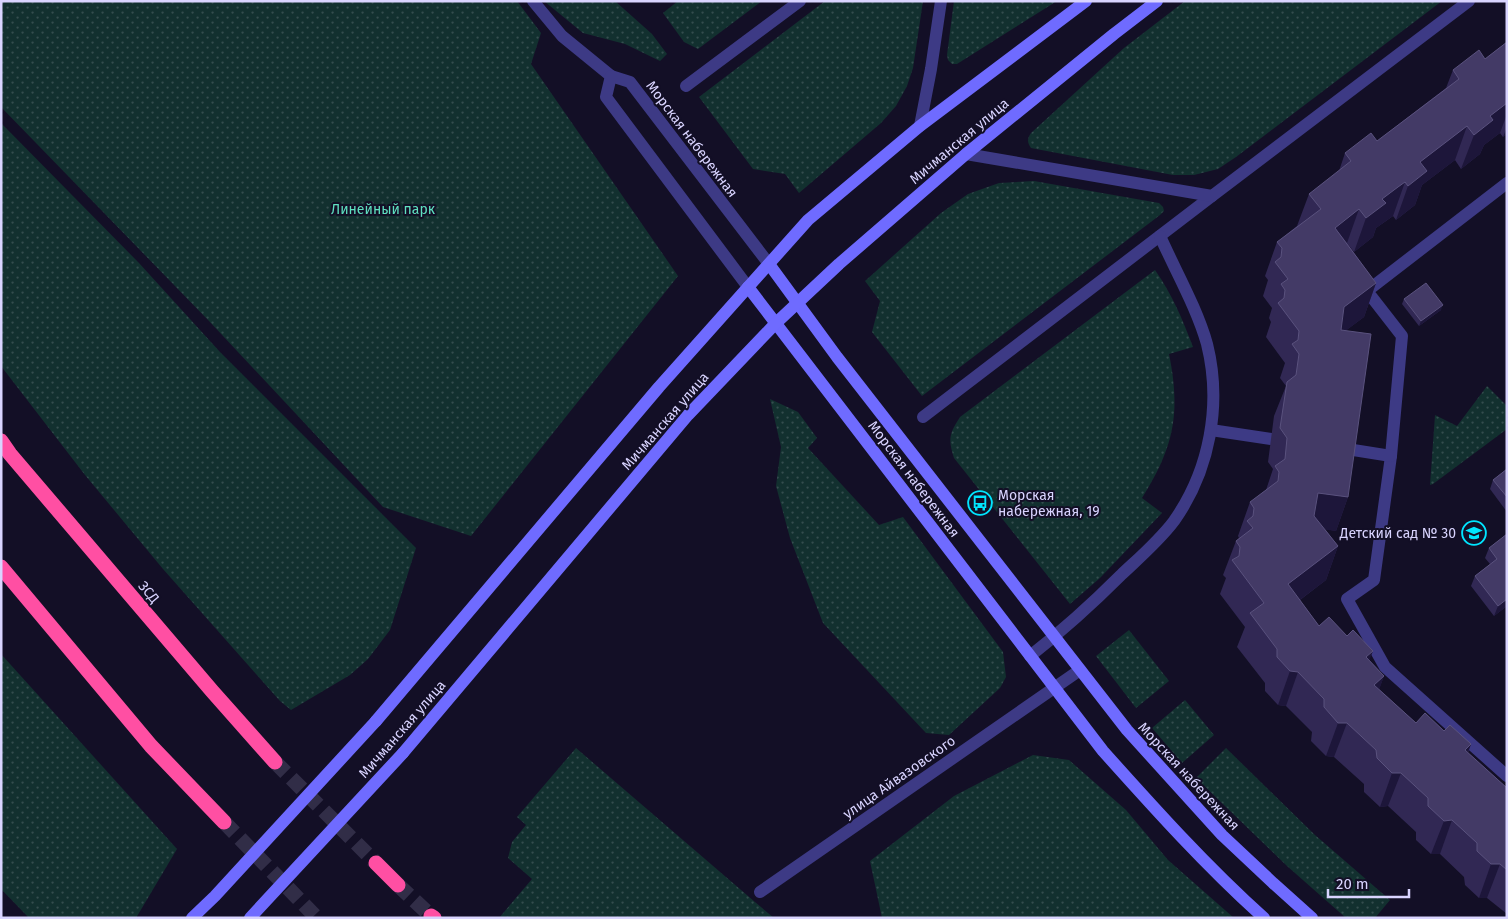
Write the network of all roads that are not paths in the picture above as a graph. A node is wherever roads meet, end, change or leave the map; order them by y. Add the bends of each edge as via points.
1 (533, 1) edge
2 (800, 1) edge
3 (941, 1) edge
4 (1086, 1) edge
5 (1157, 1) edge
6 (1469, 1) edge
7 (611, 76) junction
8 (686, 86) dead end
9 (920, 126) junction
10 (966, 154) junction
11 (1507, 183) edge
12 (1212, 196) junction
13 (1160, 236) junction
14 (769, 264) junction
15 (748, 287) junction
16 (797, 302) junction
17 (776, 323) junction
18 (923, 417) dead end
19 (1211, 430) junction
20 (1271, 439) dead end
21 (1, 441) edge
22 (1347, 449) edge
23 (1391, 456) junction
24 (1, 567) edge
25 (1054, 637) junction
26 (1030, 656) junction
27 (1080, 670) junction
28 (1054, 688) junction
29 (275, 762) tunnel mouth
30 (1507, 776) edge
31 (224, 822) tunnel mouth
32 (376, 863) tunnel mouth
33 (398, 884) tunnel mouth
34 (760, 892) dead end
35 (192, 918) edge
36 (250, 918) edge
37 (1264, 918) edge
38 (1312, 918) edge

1 - 7 street via 562,36
2 - 8 street
3 - 9 street
4 - 9 main road, Мичманская улица
5 - 10 main road, Мичманская улица
6 - 12 street
7 - 14 street, Морская набережная via 630,82
7 - 15 street, Морская набережная via 606,97
9 - 14 main road, Мичманская улица via 808,220
10 - 12 street
10 - 16 main road, Мичманская улица
11 - 23 street via 1367,291 1402,336
12 - 13 street
13 - 18 street
13 - 19 street via 1206,343 1214,405
14 - 15 main road, Мичманская улица
14 - 16 main road, Морская набережная
15 - 17 main road, Морская набережная
15 - 35 main road, Мичманская улица, bridge via 376,721
16 - 17 main road, Мичманская улица
16 - 25 main road, Морская набережная
17 - 26 main road, Морская набережная
17 - 36 main road, Мичманская улица, bridge via 688,415 403,753
19 - 20 street
19 - 25 street via 1203,466 1173,521 1124,573
21 - 29 highway, ЗСД
22 - 23 street
23 - 30 street via 1374,580 1347,600 1385,667
24 - 31 highway via 152,746
25 - 26 street
25 - 27 main road, Морская набережная
26 - 28 main road, Морская набережная
27 - 28 street, улица Айвазовского
27 - 38 main road, Морская набережная via 1127,730 1216,827
28 - 34 street, улица Айвазовского
28 - 37 main road, Морская набережная via 1151,804
32 - 33 highway

